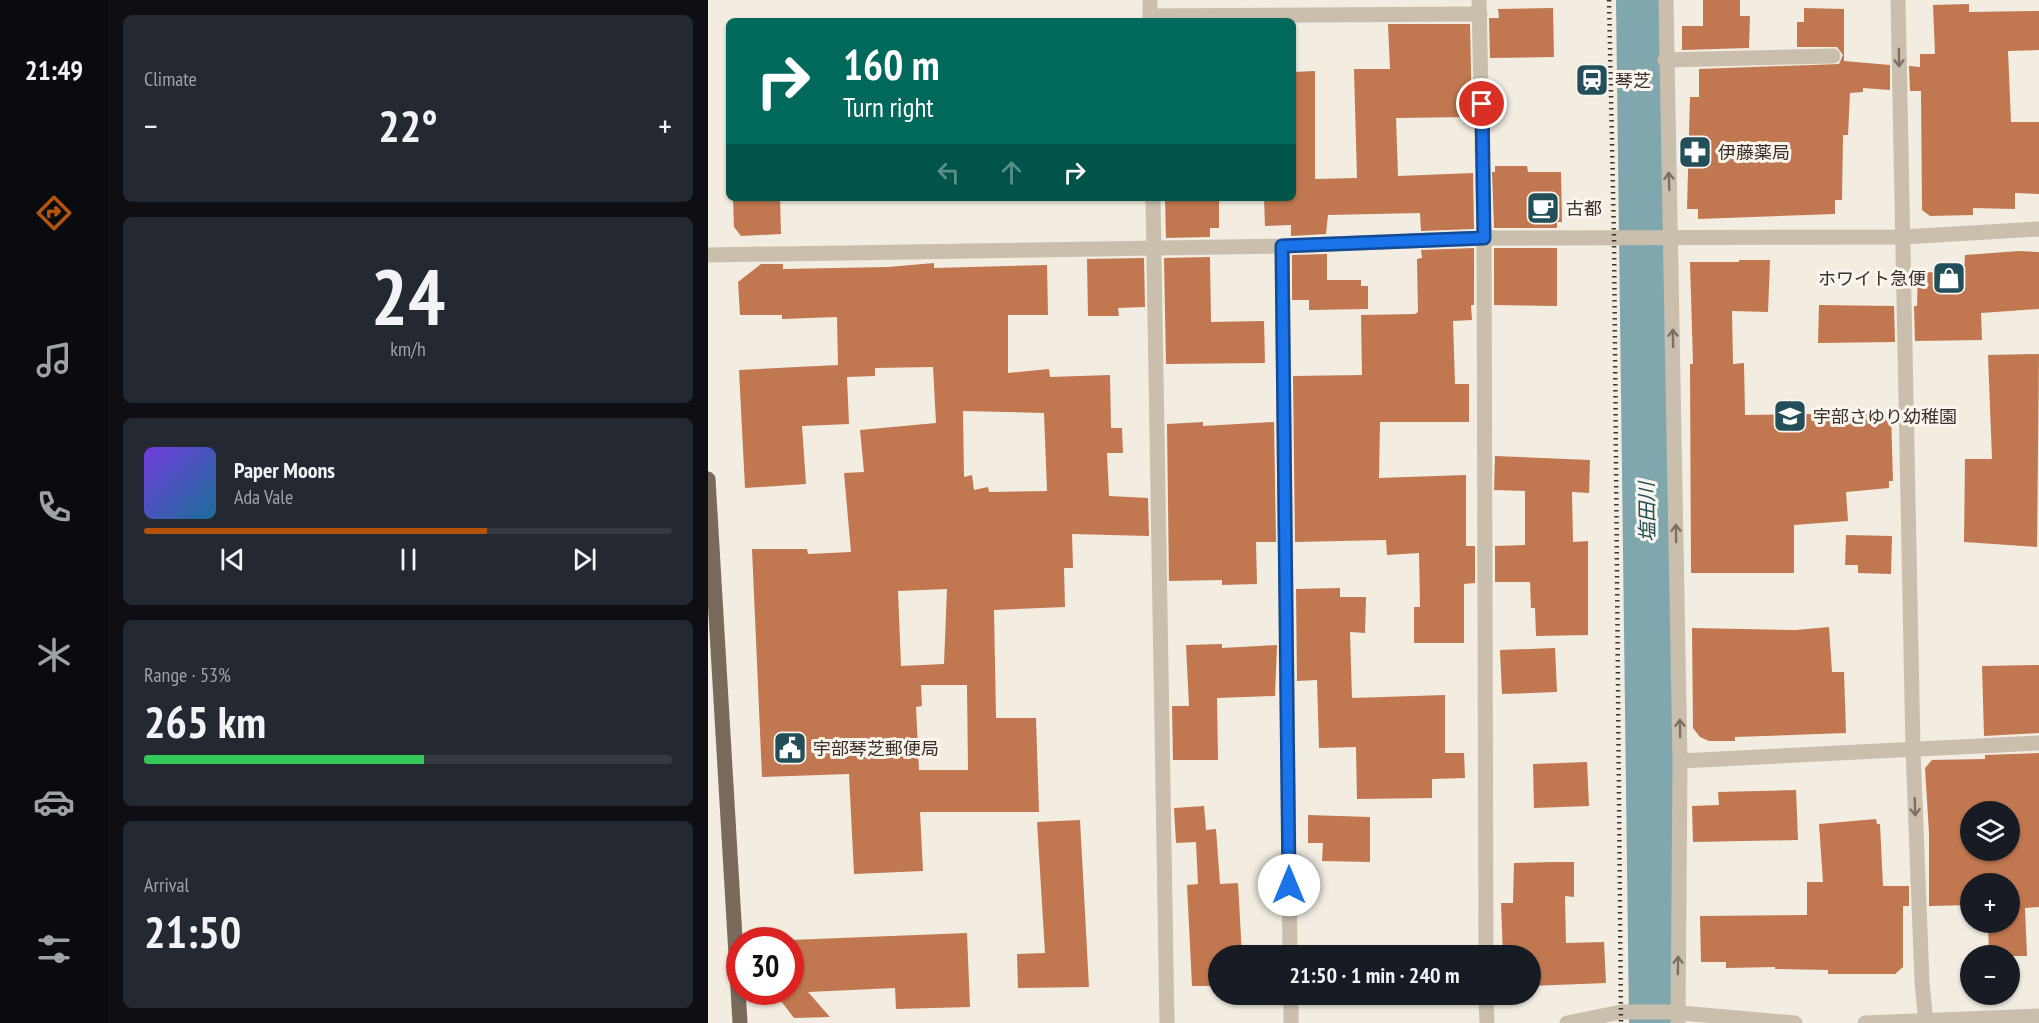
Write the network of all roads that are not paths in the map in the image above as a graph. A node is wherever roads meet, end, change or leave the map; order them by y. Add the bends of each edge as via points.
1 (1666, 0) edge
2 (1898, 0) edge
3 (1480, 7) edge
4 (1150, 12) edge
5 (1833, 57) dead end
6 (1665, 60) junction
7 (1153, 201) edge
8 (2039, 229) edge
9 (1903, 237) junction
10 (1484, 238) junction
11 (1667, 239) junction
12 (1282, 246) junction
13 (1154, 247) junction
14 (708, 255) edge
15 (708, 480) edge
16 (2039, 743) edge
17 (1913, 749) junction
18 (1680, 761) junction
19 (1290, 945) edge
20 (1486, 945) edge
21 (1291, 1005) edge
22 (1486, 1005) edge
23 (1675, 1015) edge
24 (2039, 1016) edge
25 (1926, 1022) edge
26 (740, 1023) edge
27 (1167, 1023) edge
28 (1291, 1023) edge
29 (1486, 1023) edge
30 (1567, 1023) edge
31 (1795, 1023) edge
32 (1865, 1023) edge

1 - 6 street
2 -> 9 street
3 - 4 street
3 - 10 street
5 - 6 street
11 -> 6 street
7 - 13 street
8 - 9 street
9 - 11 street
9 - 17 street
10 - 11 street
10 - 12 street
10 - 20 street
18 -> 11 street
12 - 13 street
12 - 19 street
13 - 14 street
13 - 27 street
15 - 26 main road
16 - 17 street
17 - 18 street
17 -> 25 street
23 -> 18 street
21 - 28 street
22 - 29 street
23 - 30 street via 1621,1012
23 - 31 street
24 - 25 street
25 - 32 street

